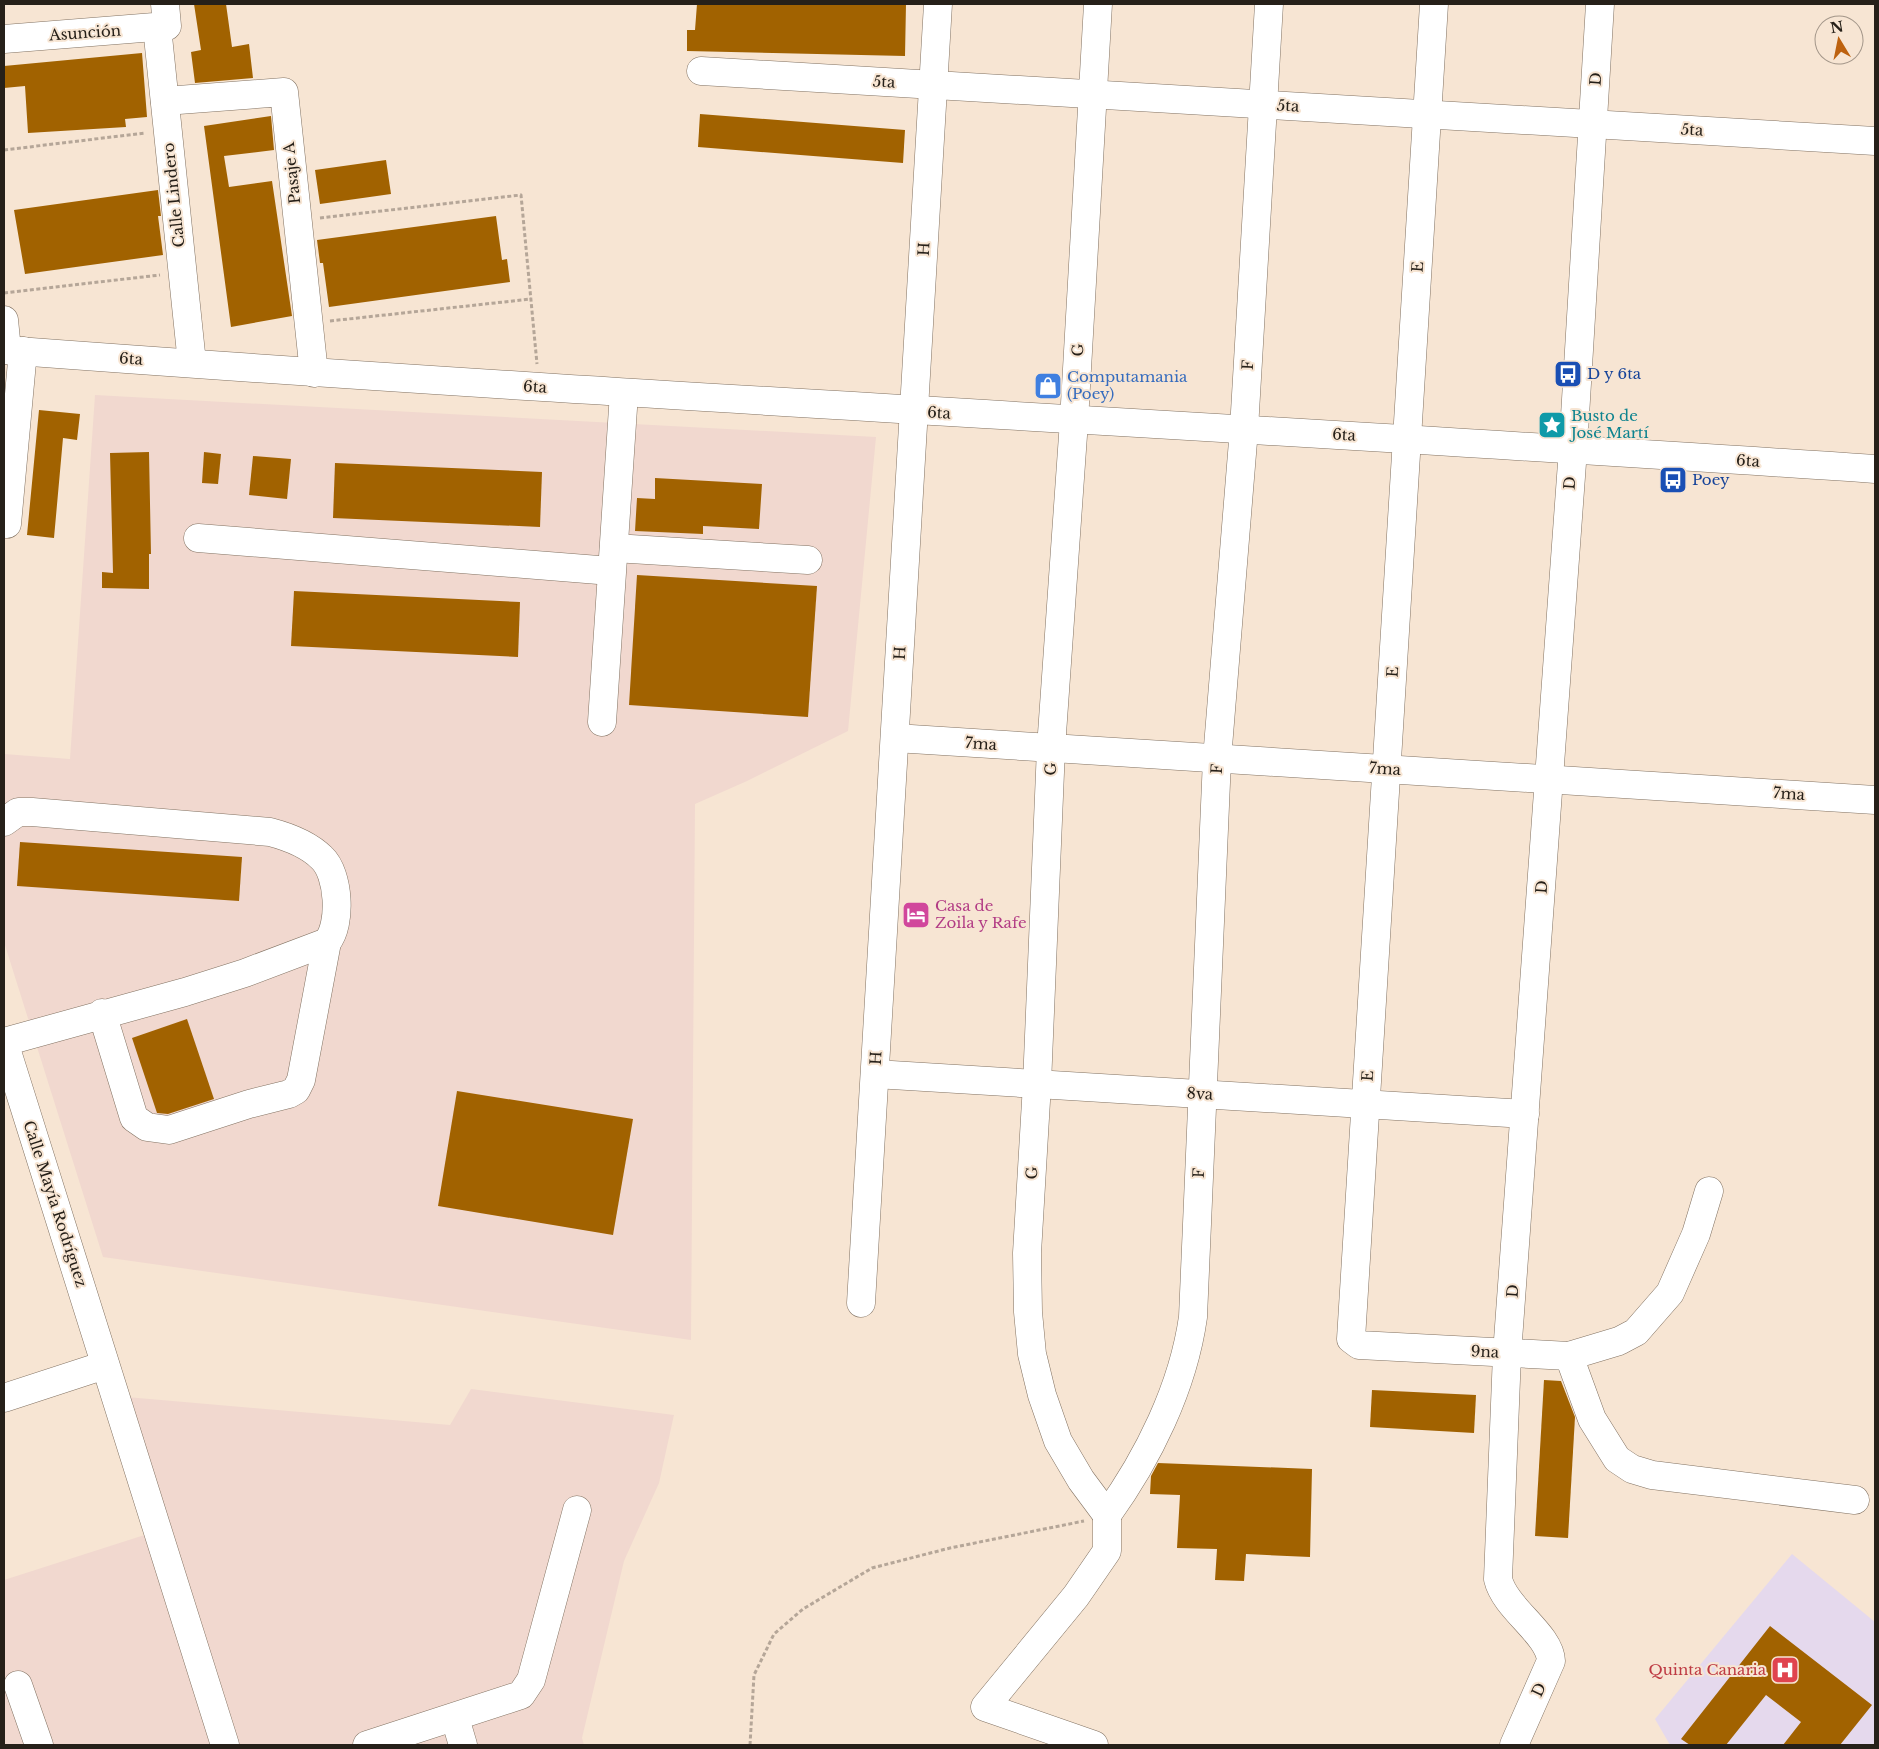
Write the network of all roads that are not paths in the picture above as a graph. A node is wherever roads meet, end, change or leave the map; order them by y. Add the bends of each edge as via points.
1 (938, 4) edge
2 (1098, 4) edge
3 (1269, 4) edge
4 (1434, 4) edge
5 (1600, 4) edge
6 (163, 19) edge
7 (4, 39) edge
8 (701, 72) dead end
9 (934, 85) junction
10 (1092, 94) junction
11 (165, 101) junction
12 (1263, 105) junction
13 (1428, 114) junction
14 (1593, 124) junction
15 (1875, 141) edge
16 (4, 320) edge
17 (11, 350) edge
18 (192, 364) junction
19 (314, 373) junction
20 (624, 393) junction
21 (914, 411) junction
22 (1074, 421) junction
23 (1244, 429) junction
24 (1408, 438) junction
25 (1573, 449) junction
26 (1875, 469) edge
27 (7, 524) dead end
28 (198, 538) dead end
29 (612, 560) junction
30 (808, 560) dead end
31 (602, 722) dead end
32 (895, 738) junction
33 (1051, 748) junction
34 (1217, 758) junction
35 (1387, 769) junction
36 (1549, 779) junction
37 (1875, 800) edge
38 (4, 822) edge
39 (327, 942) junction
40 (102, 1013) junction
41 (4, 1042) edge
42 (875, 1074) junction
43 (1037, 1084) junction
44 (1202, 1094) junction
45 (1366, 1104) junction
46 (1525, 1114) junction
47 (1709, 1191) dead end
48 (861, 1303) dead end
49 (1351, 1340) joint
50 (1507, 1354) junction
51 (1569, 1356) junction
52 (105, 1366) junction
53 (4, 1398) edge
54 (1855, 1500) dead end
55 (577, 1510) dead end
56 (1107, 1515) junction
57 (18, 1684) dead end
58 (455, 1718) junction
59 (39, 1745) edge
60 (225, 1745) edge
61 (367, 1745) edge
62 (462, 1745) edge
63 (1094, 1745) edge
64 (1514, 1745) edge

1 - 9 street, H
2 - 10 street, G
3 - 12 street, F
4 - 13 street, E
5 - 14 street, D
6 - 7 street, Asunción
6 - 11 street, Calle Lindero
8 - 9 street, 5ta
9 - 10 street, 5ta
9 - 21 street, H
10 - 12 street, 5ta
10 - 22 street, G
11 - 18 street, Calle Lindero
11 - 19 street, Pasaje A via 284,92
12 - 13 street, 5ta
12 - 23 street, F
13 - 14 street, 5ta
13 - 24 street, E
14 - 15 street, 5ta
14 - 25 street, D
16 - 17 street
17 - 18 street, 6ta
17 - 27 street
18 - 19 street, 6ta
19 - 20 street, 6ta
20 - 21 street, 6ta
20 - 29 street
21 - 22 street, 6ta
21 - 32 street, H
22 - 23 street, 6ta
22 - 33 street, G
23 - 24 street, 6ta
23 - 34 street, F
24 - 25 street, 6ta
24 - 35 street, E
25 - 26 street, 6ta
25 - 36 street, D
28 - 29 street
29 - 30 street
29 - 31 street
32 - 33 street, 7ma
32 - 42 street, H
33 - 34 street, 7ma
33 - 43 street, G
34 - 35 street, 7ma
34 - 44 street, F
35 - 36 street, 7ma
35 - 45 street, E
36 - 37 street, 7ma
36 - 46 street, D
38 - 39 street via 18,812 32,812 287,836 323,858 329,868 338,916
39 - 40 street via 245,973
39 - 40 street via 300,1080 296,1090 289,1094 169,1130 147,1127 134,1118
40 - 41 street
41 - 52 street, Calle Mayía Rodríguez
42 - 43 street, 8va
42 - 48 street, H
43 - 44 street, 8va
43 - 56 street, G via 1027,1253 1032,1354 1058,1441 1080,1480
44 - 45 street, 8va
44 - 56 street, F via 1193,1317 1188,1348 1151,1440 1128,1486
45 - 46 street, 8va
45 - 49 street, E
46 - 50 street, D
47 - 51 street, 9na via 1696,1234 1670,1293 1636,1332 1619,1341
49 - 50 street, 9na via 1359,1345
50 - 51 street, 9na
50 - 64 street, D via 1498,1579 1507,1600 1529,1623 1551,1654 1551,1661
51 - 54 street via 1592,1419 1617,1459 1632,1469 1652,1475
52 - 53 street
52 - 60 street, Calle Mayía Rodríguez
55 - 58 street via 527,1688 521,1695
56 - 63 street via 1107,1551 1076,1596 985,1707
57 - 59 street
58 - 61 street
58 - 62 street

